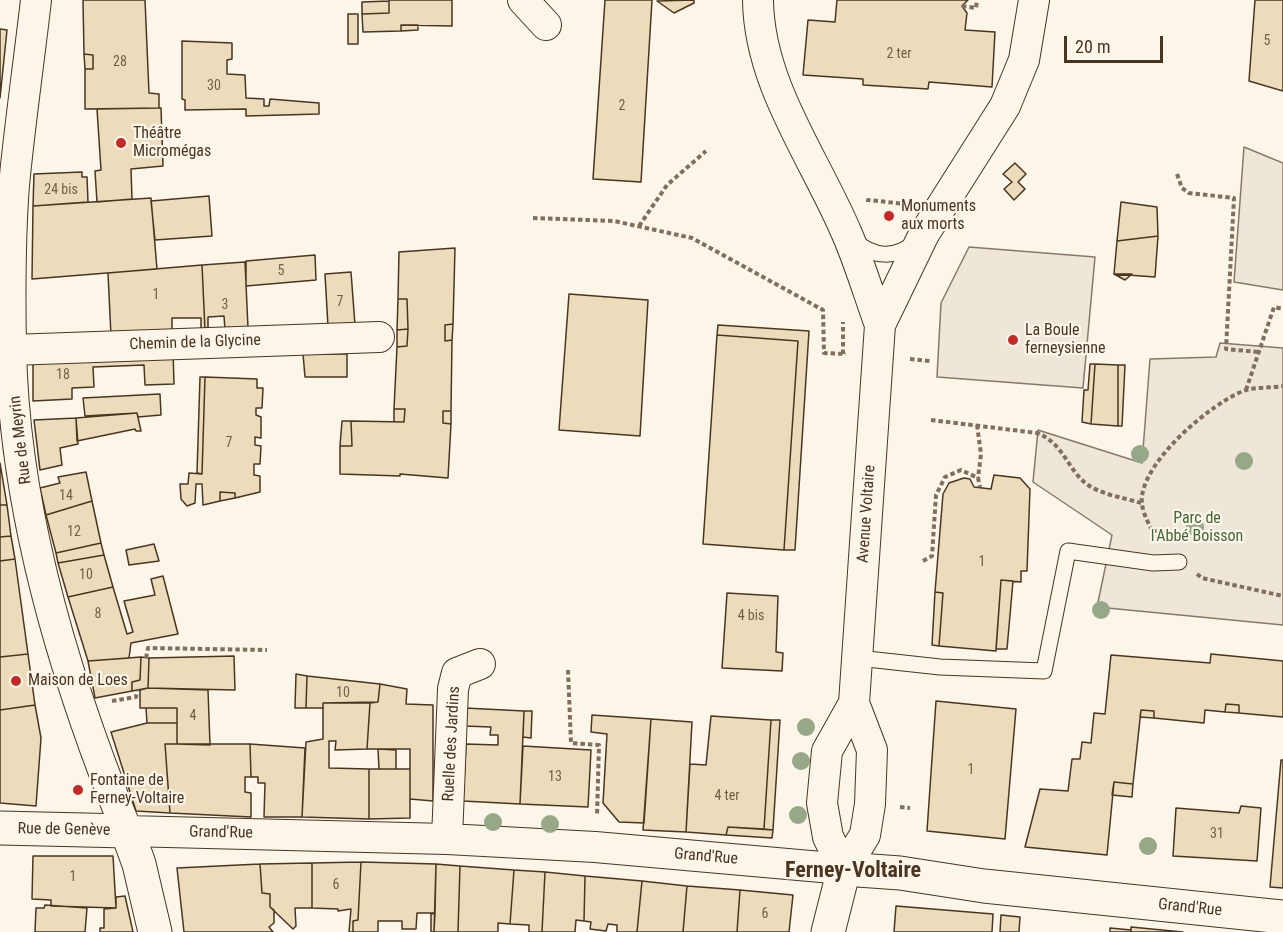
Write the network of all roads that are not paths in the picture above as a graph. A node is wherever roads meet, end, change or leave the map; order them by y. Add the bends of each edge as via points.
1 (36, 0) edge
2 (523, 0) edge
3 (758, 0) edge
4 (1034, 0) edge
5 (546, 25) dead end
6 (7, 185) edge
7 (847, 234) junction
8 (924, 234) junction
9 (880, 325) junction
10 (379, 337) dead end
11 (11, 350) junction
12 (1179, 562) road end
13 (858, 658) junction
14 (480, 664) dead end
15 (854, 703) junction
16 (0, 828) edge
17 (127, 831) junction
18 (447, 839) junction
19 (844, 869) junction
20 (1283, 917) edge
21 (155, 932) edge
22 (828, 932) edge

1 - 6 street, Rue de Meyrin
2 - 5 street
3 - 7 street, Avenue Voltaire via 760,34 779,94
4 - 8 street, Avenue Voltaire via 1024,60 1005,106
6 - 11 street, Rue de Meyrin
7 - 8 lane via 862,248 881,254 904,252
7 - 9 street, Avenue Voltaire
8 - 9 street, Avenue Voltaire
9 - 13 street, Avenue Voltaire
10 - 11 street, Chemin de la Glycine
11 - 17 street, Rue de Meyrin via 20,440 40,565 64,652
12 - 13 lane via 1153,563 1068,551 1044,671 940,667
13 - 15 street, Avenue Voltaire
14 - 18 street, Ruelle des Jardins via 457,673 453,689
15 - 19 street, Avenue Voltaire via 872,750 870,804 865,835
15 - 19 street, Avenue Voltaire via 827,751 822,803 828,837
16 - 17 main road, Rue de Genève
17 - 18 street, Grand'Rue
17 - 21 main road
18 - 19 street, Grand'Rue via 596,847
19 - 20 main road, Grand'Rue
19 - 22 main road, Avenue Voltaire

